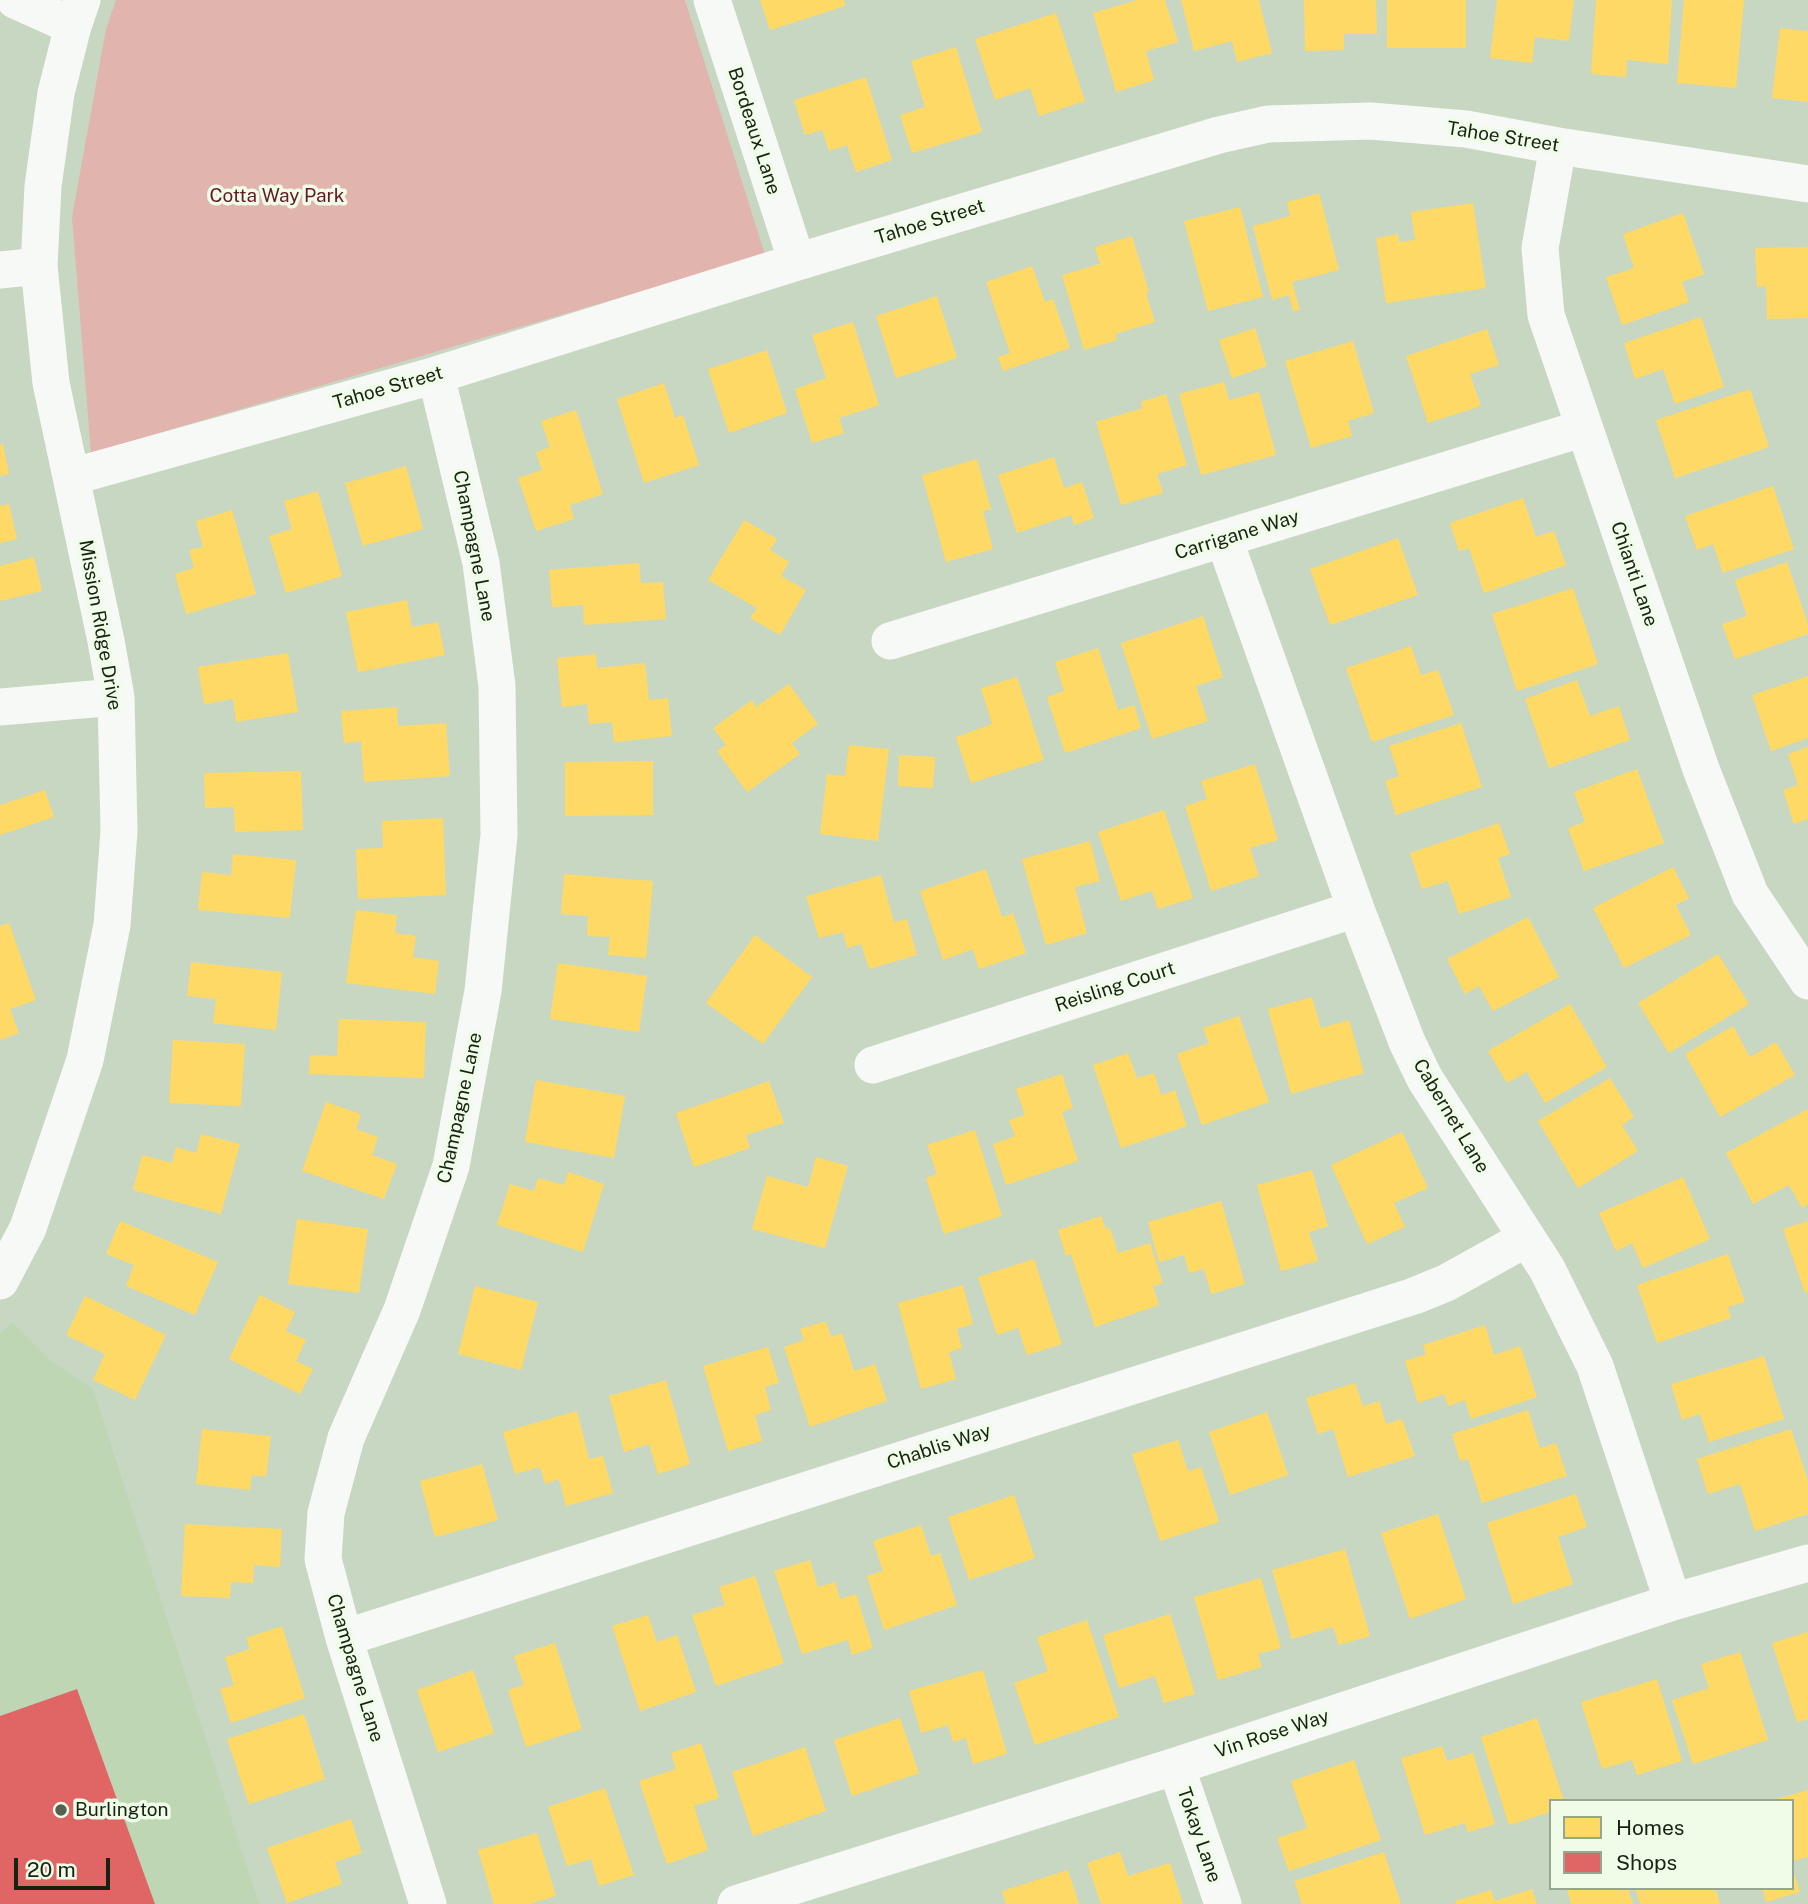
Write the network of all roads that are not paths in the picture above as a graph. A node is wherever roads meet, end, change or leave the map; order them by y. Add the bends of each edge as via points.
1 (15, 0) edge
2 (712, 0) edge
3 (78, 13) edge
4 (1558, 146) junction
5 (1808, 184) edge
6 (797, 262) junction
7 (39, 266) junction
8 (0, 270) edge
9 (436, 375) junction
10 (1584, 428) junction
11 (71, 477) junction
12 (1224, 539) junction
13 (890, 641) dead end
14 (116, 697) junction
15 (0, 707) edge
16 (1356, 909) junction
17 (1808, 981) edge
18 (873, 1065) dead end
19 (1527, 1238) junction
20 (0, 1281) edge
21 (1808, 1563) edge
22 (1673, 1601) junction
23 (344, 1638) junction
24 (1176, 1766) junction
25 (428, 1904) edge
26 (736, 1904) edge
27 (1223, 1904) edge

1 - 3 street
2 - 6 street, Bordeaux Lane
3 - 7 street, Mission Ridge Drive via 57,93 43,186
4 - 5 street, Tahoe Street
4 - 6 street, Tahoe Street via 1466,129 1371,121 1268,124
4 - 10 street, Chianti Lane via 1541,261 1546,315
6 - 9 street, Tahoe Street
7 - 8 street
7 - 11 street, Mission Ridge Drive via 51,383
9 - 11 street, Tahoe Street
9 - 23 street, Champagne Lane via 481,563 497,686 499,835 484,991 451,1166 402,1310 346,1438 326,1513 323,1559
10 - 12 street, Carrigane Way
10 - 17 street, Chianti Lane via 1701,768 1750,894
11 - 14 street, Mission Ridge Drive
12 - 13 street, Carrigane Way
12 - 16 street, Cabernet Lane
14 - 15 street
14 - 20 street, Mission Ridge Drive via 119,831 111,925 85,1060 28,1228
16 - 18 street, Reisling Court
16 - 19 street, Cabernet Lane via 1425,1079
19 - 22 street, Cabernet Lane via 1548,1269 1595,1366
19 - 23 street, Chablis Way via 1414,1296
21 - 22 street, Vin Rose Way
22 - 24 street, Vin Rose Way
23 - 25 street, Champagne Lane
24 - 26 street, Vin Rose Way
24 - 27 street, Tokay Lane

